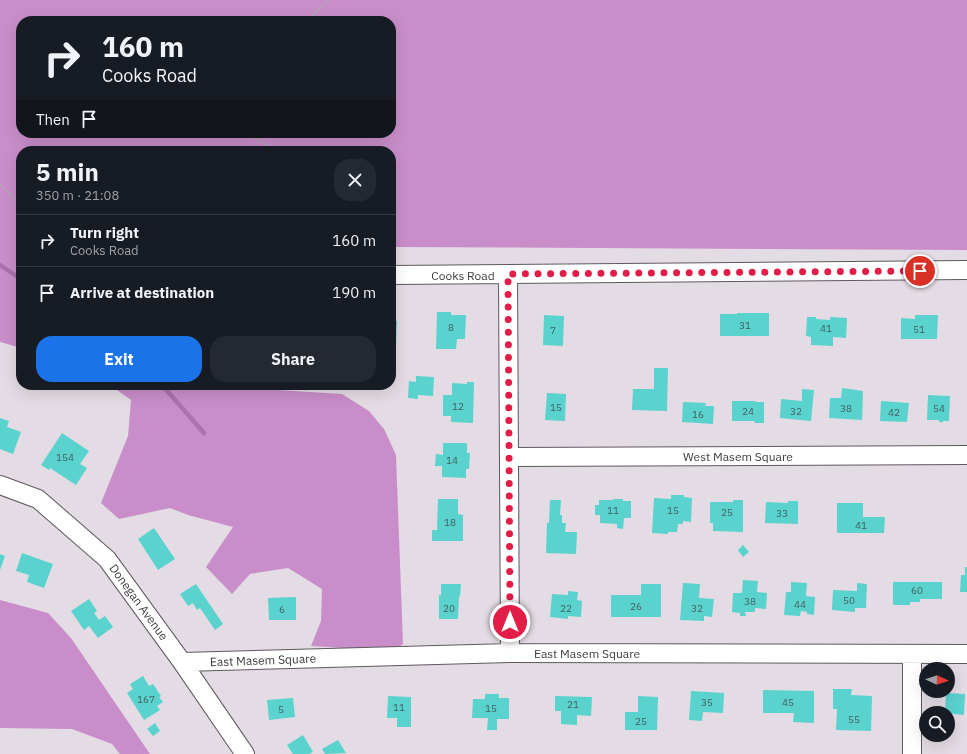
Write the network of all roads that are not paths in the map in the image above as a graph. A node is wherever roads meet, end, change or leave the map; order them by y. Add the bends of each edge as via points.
1 (967, 270) edge
2 (508, 274) junction
3 (396, 275) edge
4 (967, 455) edge
5 (509, 457) junction
6 (0, 485) edge
7 (510, 653) junction
8 (912, 654) junction
9 (967, 654) edge
10 (182, 662) junction
11 (245, 754) edge
12 (912, 754) edge

1 - 2 street, Cooks Road
2 - 3 street, Cooks Road
2 - 5 street
4 - 5 street, West Masem Square
5 - 7 street
6 - 10 street, Donegan Avenue via 38,499 107,559
7 - 8 street, East Masem Square
7 - 10 street, East Masem Square
8 - 9 street, East Masem Square
8 - 12 street
10 - 11 street, Donegan Avenue

